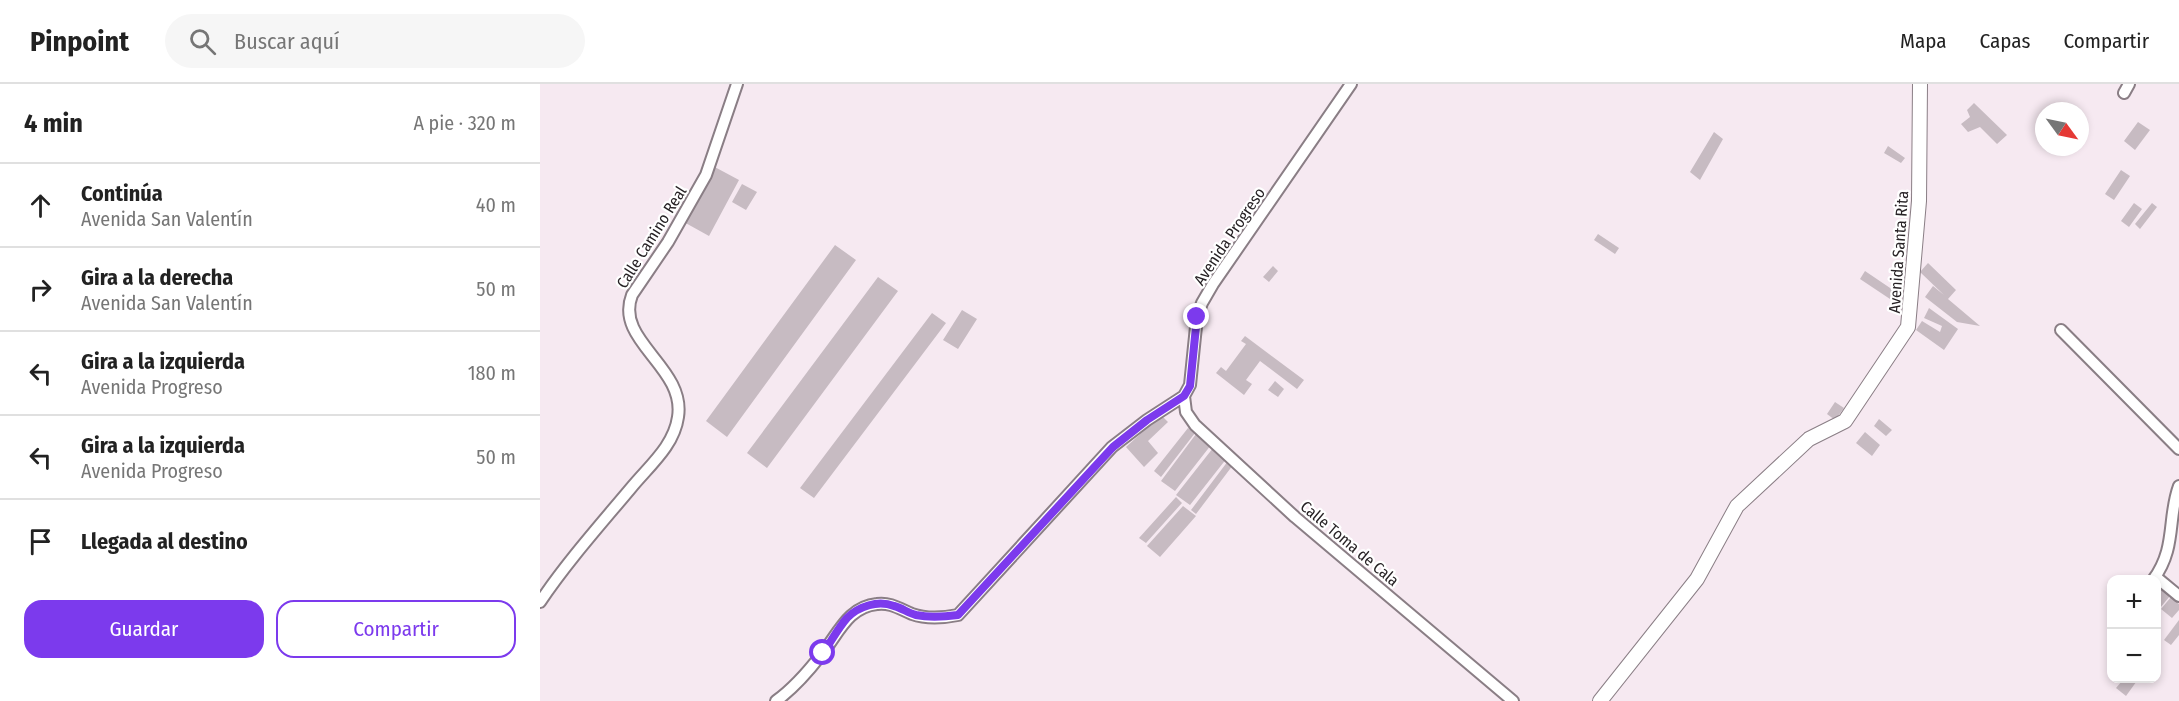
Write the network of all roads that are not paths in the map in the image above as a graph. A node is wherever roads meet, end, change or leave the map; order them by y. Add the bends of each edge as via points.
1 (737, 84) edge
2 (1351, 84) edge
3 (1920, 84) edge
4 (2061, 330) dead end
5 (1184, 396) junction
6 (2179, 448) edge
7 (2179, 486) edge
8 (2176, 520) edge
9 (2156, 575) edge
10 (2161, 583) edge
11 (2179, 596) edge
12 (540, 602) edge
13 (776, 701) edge
14 (1513, 701) edge
15 (1600, 701) edge

1 - 12 street, Calle Camino Real via 706,175 629,302 634,329 670,376 678,396 675,431 668,446
2 - 5 street, Avenida Progreso via 1202,303 1190,386
3 - 15 street, Avenida Santa Rita via 1919,201 1908,327 1845,420 1807,441 1737,506 1697,579
4 - 6 street
5 - 13 street via 1113,447 958,615 939,618 914,615 893,605 867,605 846,620 792,689
5 - 14 street, Calle Toma de Cala via 1186,412 1195,425 1295,517
7 - 8 street via 2174,499
8 - 9 street via 2167,553
10 - 11 street

